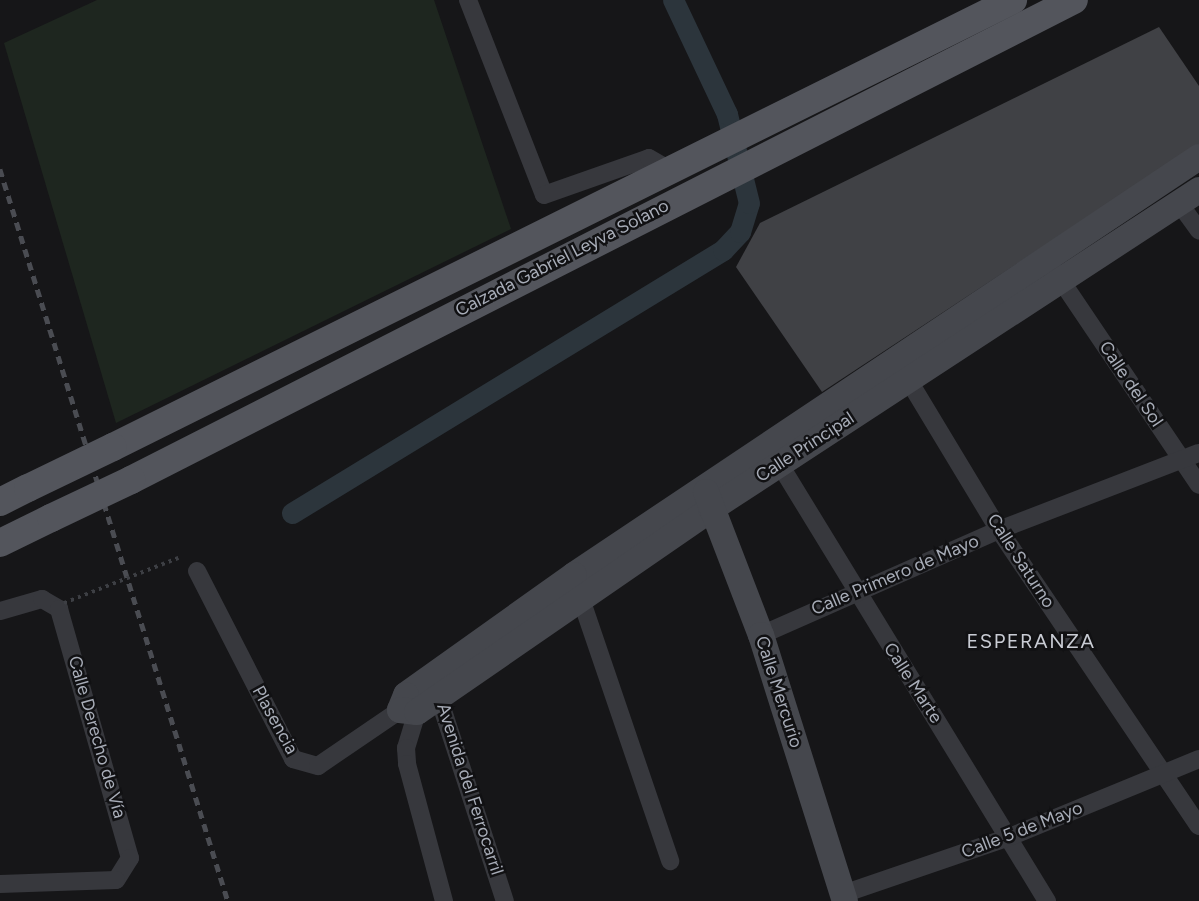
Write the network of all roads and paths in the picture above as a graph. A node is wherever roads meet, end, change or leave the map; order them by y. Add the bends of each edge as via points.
1 (468, 0) edge
2 (1013, 0) edge
3 (1074, 0) edge
4 (748, 147) junction
5 (1199, 157) edge
6 (722, 162) junction
7 (674, 172) junction
8 (1189, 197) edge
9 (1199, 231) edge
10 (1047, 260) junction
11 (1062, 283) junction
12 (909, 381) junction
13 (769, 441) junction
14 (1190, 456) edge
15 (777, 465) junction
16 (1199, 485) edge
17 (707, 498) junction
18 (0, 502) edge
19 (999, 530) junction
20 (0, 543) edge
21 (178, 558) dead end
22 (197, 571) dead end
23 (854, 591) junction
24 (581, 599) junction
25 (58, 602) junction
26 (0, 611) edge
27 (761, 635) junction
28 (435, 687) junction
29 (408, 706) junction
30 (1199, 759) edge
31 (1162, 774) junction
32 (1199, 826) edge
33 (1011, 836) junction
34 (670, 861) dead end
35 (0, 884) edge
36 (90, 893) edge
37 (844, 897) edge
38 (444, 901) edge
39 (505, 901) edge
40 (1047, 901) edge

1 - 7 street via 544,195 649,158
2 - 4 main road, Calzada Gabriel Leyva Solano
3 - 4 main road, Calzada Gabriel Leyva Solano
4 - 6 main road, Calzada Gabriel Leyva Solano
5 - 10 street, Calle Principal
6 - 7 main road, Calzada Gabriel Leyva Solano
6 - 20 main road, Calzada Gabriel Leyva Solano, bridge via 131,480
7 - 18 main road, Calzada Gabriel Leyva Solano, bridge
8 - 9 street
8 - 11 street, Calle Principal
10 - 11 street, Calle del Sol
10 - 13 street, Calle Principal
11 - 12 street, Calle Principal
11 - 14 street, Calle del Sol
12 - 15 street, Calle Principal
12 - 19 street, Calle Saturno
13 - 15 street, Calle Marte
13 - 17 street, Calle Principal
14 - 16 street, Calle del Sol
14 - 19 street, Calle Primero de Mayo
15 - 17 street, Calle Principal
15 - 23 street, Calle Marte
17 - 24 street, Calle Principal
17 - 27 street, Calle Mercurio
17 - 28 street, Calle Principal
19 - 23 street, Calle Primero de Mayo
19 - 31 street, Calle Saturno
21 - 25 path, bridge
22 - 29 street, Plasencia via 293,759 318,766
23 - 27 street, Calle Primero de Mayo
23 - 33 street, Calle Marte
24 - 28 street, Calle Principal
24 - 34 street
25 - 26 street via 42,599
25 - 36 street, Calle Derecho de Vía via 127,845 124,875
27 - 37 street, Calle Mercurio
28 - 29 street, Calle Principal
28 - 39 street, Avenida del Ferrocarril
29 - 38 street via 407,764
30 - 31 street, Calle 5 de Mayo
31 - 32 street, Calle Saturno
31 - 33 street, Calle 5 de Mayo
33 - 37 street, Calle 5 de Mayo
33 - 40 street, Calle Marte
35 - 36 street

